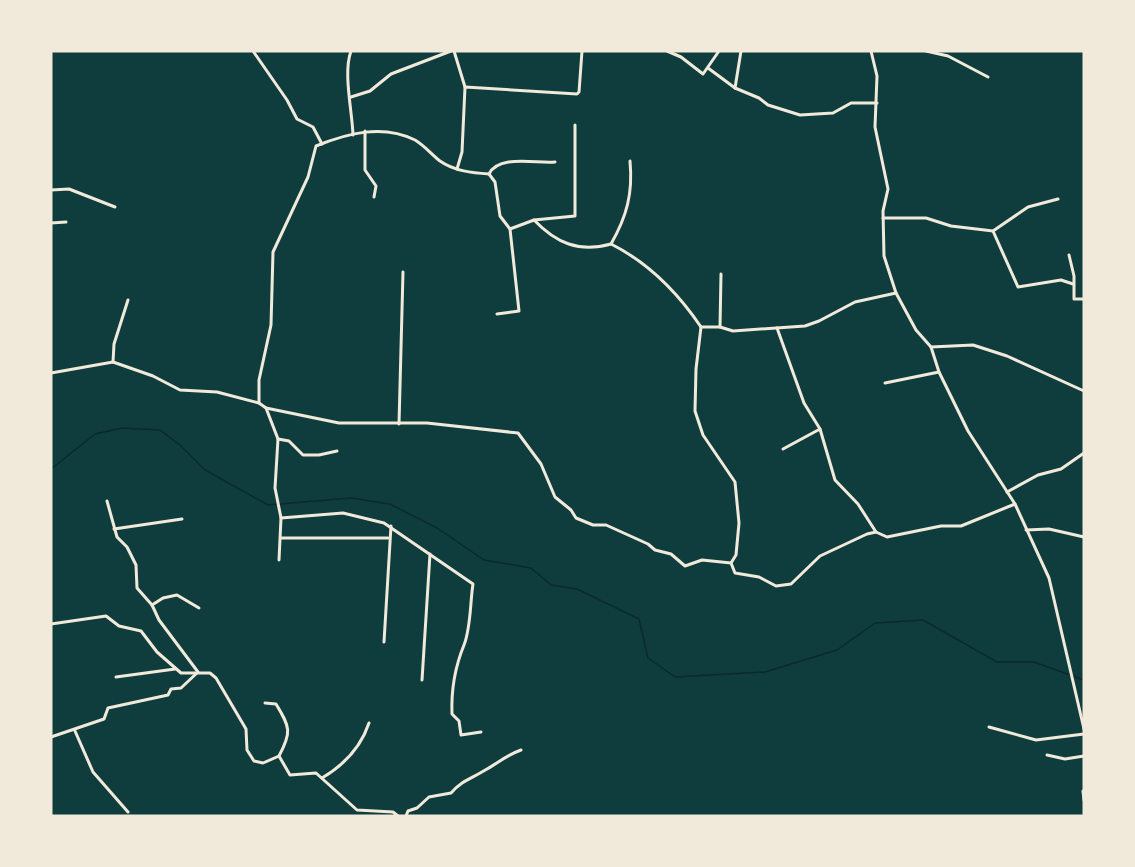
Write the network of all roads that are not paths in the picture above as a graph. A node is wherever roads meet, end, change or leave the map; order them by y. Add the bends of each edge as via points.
1 (253, 51) edge
2 (351, 51) edge
3 (452, 51) edge
4 (582, 51) edge
5 (667, 51) edge
6 (719, 51) edge
7 (741, 51) edge
8 (871, 51) edge
9 (926, 51) edge
10 (708, 68) junction
11 (987, 77) dead end
12 (465, 87) junction
13 (735, 88) junction
14 (351, 97) junction
15 (877, 103) junction
16 (575, 125) dead end
17 (365, 131) junction
18 (353, 135) junction
19 (322, 144) junction
20 (630, 161) dead end
21 (555, 162) dead end
22 (457, 169) junction
23 (489, 174) junction
24 (51, 190) edge
25 (374, 197) dead end
26 (1058, 199) dead end
27 (115, 207) dead end
28 (882, 218) junction
29 (534, 220) junction
30 (66, 222) dead end
31 (51, 223) edge
32 (510, 229) junction
33 (993, 231) junction
34 (612, 244) junction
35 (1069, 255) dead end
36 (404, 272) dead end
37 (721, 274) dead end
38 (1073, 284) junction
39 (896, 293) junction
40 (1084, 299) edge
41 (128, 300) dead end
42 (497, 314) dead end
43 (701, 327) junction
44 (720, 327) junction
45 (777, 328) junction
46 (931, 347) junction
47 (113, 362) junction
48 (939, 372) junction
49 (51, 373) edge
50 (885, 383) dead end
51 (1084, 391) edge
52 (259, 403) junction
53 (266, 408) junction
54 (399, 424) junction
55 (820, 429) junction
56 (278, 439) junction
57 (783, 449) dead end
58 (337, 451) dead end
59 (1084, 453) edge
60 (1007, 492) junction
61 (107, 501) dead end
62 (1015, 504) junction
63 (281, 518) junction
64 (182, 519) dead end
65 (391, 526) junction
66 (114, 529) junction
67 (1026, 530) junction
68 (876, 532) junction
69 (1084, 537) edge
70 (281, 538) junction
71 (388, 538) junction
72 (430, 554) junction
73 (279, 560) dead end
74 (731, 563) junction
75 (152, 605) junction
76 (199, 608) dead end
77 (51, 624) edge
78 (384, 642) dead end
79 (175, 669) junction
80 (198, 672) junction
81 (116, 677) dead end
82 (422, 680) dead end
83 (265, 703) dead end
84 (369, 723) dead end
85 (989, 727) dead end
86 (1084, 729) edge
87 (75, 731) junction
88 (481, 732) dead end
89 (1084, 735) edge
90 (51, 738) edge
91 (521, 750) dead end
92 (1047, 755) dead end
93 (279, 756) junction
94 (1084, 756) edge
95 (322, 778) junction
96 (1083, 791) edge
97 (1084, 800) edge
98 (128, 812) dead end
99 (398, 816) edge
100 (406, 816) edge

1 - 19 street via 288,100 294,116 313,127
2 - 14 street via 346,75
3 - 12 street
3 - 14 street via 391,74 370,91
4 - 12 street via 577,94
5 - 10 street via 701,74
6 - 10 street
7 - 13 street
8 - 15 street via 877,76
9 - 11 street via 948,56
10 - 13 street
12 - 22 street via 462,152
13 - 15 street via 768,105 800,115 833,113 851,103
14 - 18 street
15 - 28 street via 875,127 888,189
16 - 29 street via 575,216
17 - 18 street
17 - 22 street via 386,130 414,140
17 - 25 street via 365,170 376,186
18 - 19 street
19 - 52 street via 315,148 308,177 274,247 271,325 259,381
20 - 34 street via 631,199
21 - 23 street via 513,162 495,167
22 - 23 street
23 - 32 street via 495,182 500,216
24 - 27 street via 69,189
26 - 33 street via 1028,207
28 - 33 street via 926,218 951,226
28 - 39 street via 884,256
29 - 32 street
29 - 34 street via 550,237 567,243 594,249
30 - 31 street
32 - 42 street via 519,311
33 - 38 street via 1018,287 1061,280
34 - 43 street via 652,271 686,305
35 - 38 street
36 - 54 street
37 - 44 street
38 - 40 street via 1074,299
39 - 45 street via 855,302 811,324
39 - 46 street via 916,330
41 - 47 street via 114,344
43 - 44 street
43 - 74 street via 695,411 703,435 735,482 740,523 736,555
44 - 45 street via 733,331
45 - 55 street via 804,403
46 - 48 street
46 - 51 street via 973,345
47 - 49 street
47 - 52 street via 180,390 217,392
48 - 50 street
48 - 60 street via 978,448
52 - 53 street
53 - 54 street via 339,423
53 - 56 street
54 - 74 street via 427,423 518,433 541,464 555,497 576,518 606,525 671,554 685,566 702,560
55 - 57 street
55 - 68 street via 835,480 858,504
56 - 58 street via 289,441 303,455
56 - 63 street via 275,488
59 - 60 street via 1061,469 1038,475
60 - 62 street
61 - 66 street
62 - 67 street
62 - 68 street via 961,526 888,537
63 - 65 street via 343,513
63 - 70 street
64 - 66 street
65 - 71 street
65 - 72 street
66 - 75 street via 136,566 137,588
67 - 69 street via 1049,529
67 - 86 street via 1049,578
68 - 74 street via 820,556 796,581 783,586 735,573
70 - 71 street
70 - 73 street
71 - 78 street
72 - 82 street
72 - 88 street via 473,584 464,644 458,654 452,714 459,721 461,735
75 - 76 street via 177,595
75 - 80 street
77 - 79 street via 109,616 119,626 141,631
79 - 80 street via 184,674
79 - 81 street
80 - 87 street via 168,695 108,708 105,719
80 - 93 street via 214,676 227,695 246,729 249,756 260,763
83 - 93 street via 276,704 289,728
84 - 95 street via 363,739 340,767
85 - 89 street via 1036,740
87 - 90 street
87 - 98 street via 93,772
91 - 100 street via 460,782 451,793 423,800
92 - 94 street via 1065,759
93 - 95 street via 290,775 312,772
95 - 99 street via 357,810 393,812
96 - 97 street

